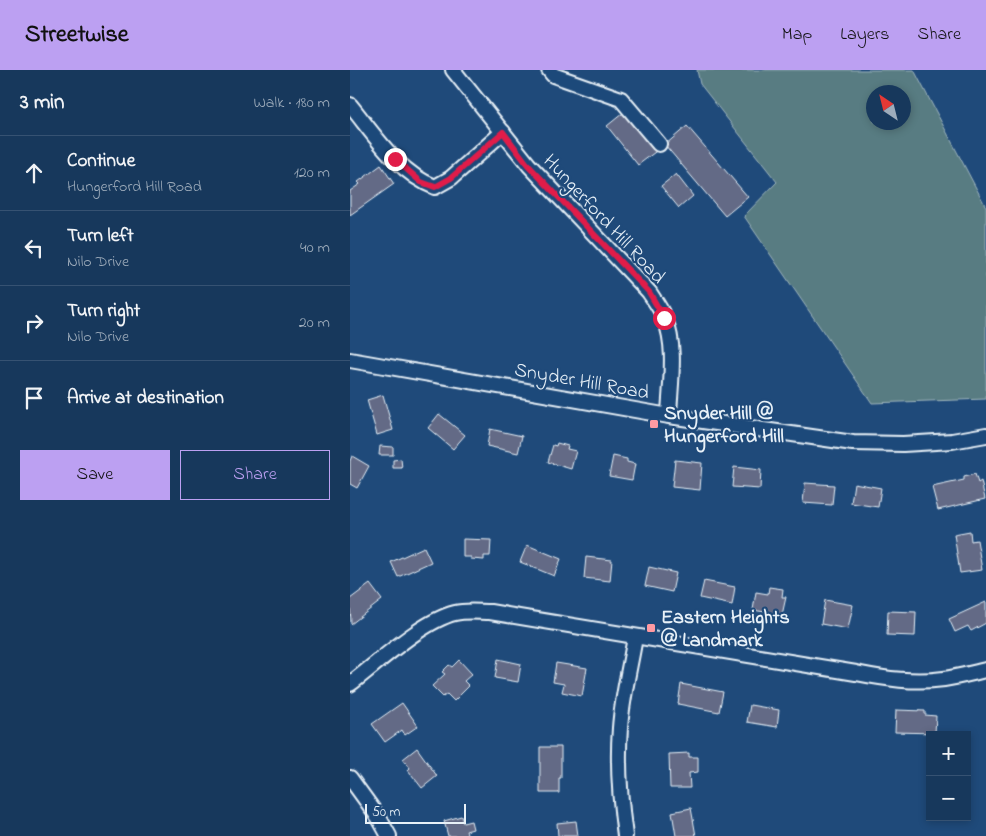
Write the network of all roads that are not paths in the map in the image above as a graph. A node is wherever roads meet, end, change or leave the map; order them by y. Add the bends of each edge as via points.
1 (453, 70) edge
2 (548, 70) edge
3 (350, 105) edge
4 (503, 132) junction
5 (659, 144) dead end
6 (350, 360) edge
7 (669, 416) junction
8 (986, 435) edge
9 (635, 637) junction
10 (986, 670) edge
11 (350, 684) edge
12 (350, 778) edge
13 (389, 836) edge
14 (624, 836) edge

1 - 4 street, Hungerford Hill Road
2 - 5 street via 553,75 621,99
3 - 4 street via 395,159 421,182 435,187 451,178
4 - 7 street, Hungerford Hill Road via 528,165 649,292 660,308 671,346
6 - 7 street, Snyder Hill Road
7 - 8 street, Snyder Hill Road via 853,442 903,444
9 - 10 street via 883,679 926,681
9 - 11 street via 490,612 455,613 423,628
9 - 14 street via 620,726 619,793
12 - 13 street

